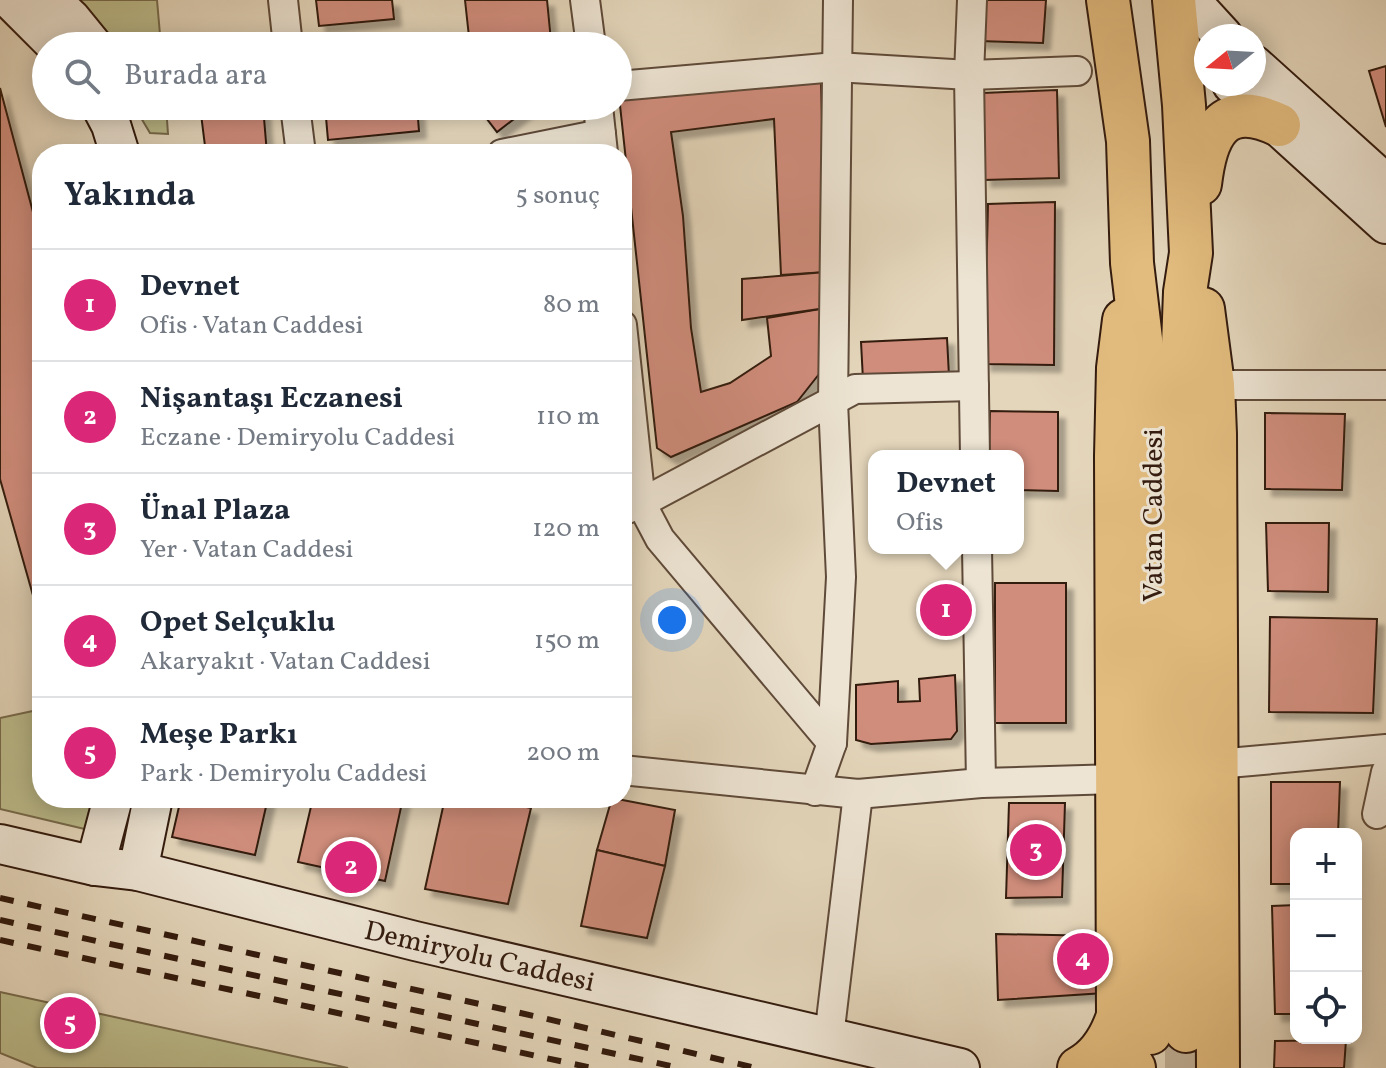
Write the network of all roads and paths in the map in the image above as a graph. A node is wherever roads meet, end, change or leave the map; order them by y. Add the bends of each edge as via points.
1 (11, 0) edge
2 (51, 0) edge
3 (283, 0) edge
4 (585, 0) edge
5 (838, 0) edge
6 (972, 0) edge
7 (1113, 5) edge
8 (1187, 25) edge
9 (43, 32) edge
10 (82, 32) edge
11 (286, 32) edge
12 (589, 32) edge
13 (836, 67) junction
14 (1077, 71) dead end
15 (969, 75) junction
16 (1266, 78) edge
17 (632, 85) edge
18 (1246, 96) edge
19 (1184, 105) junction
20 (108, 120) edge
21 (131, 120) edge
22 (297, 120) edge
23 (599, 120) edge
24 (1279, 125) junction
25 (1128, 141) junction
26 (117, 144) edge
27 (139, 144) edge
28 (300, 144) edge
29 (602, 144) edge
30 (1384, 209) edge
31 (1191, 253) junction
32 (1132, 263) junction
33 (1213, 385) junction
34 (1386, 385) edge
35 (974, 386) junction
36 (833, 402) junction
37 (975, 450) edge
38 (632, 507) edge
39 (977, 554) edge
40 (832, 743) junction
41 (1386, 749) edge
42 (1217, 764) junction
43 (632, 771) edge
44 (1386, 772) edge
45 (1117, 779) junction
46 (981, 783) junction
47 (815, 791) junction
48 (858, 794) junction
49 (110, 808) edge
50 (151, 808) edge
51 (1377, 814) dead end
52 (0, 844) edge
53 (95, 866) junction
54 (138, 871) junction
55 (829, 1037) junction
56 (1176, 1046) edge
57 (960, 1068) edge
58 (1079, 1068) edge

1 - 9 main road
2 - 10 main road
3 - 11 street
4 - 12 street
5 - 13 street
6 - 15 street
7 - 8 main road
7 - 25 main road, Vatan Caddesi
8 - 19 main road, Vatan Caddesi
13 - 15 street
13 - 17 street
13 - 36 street
14 - 15 street
15 - 35 street
16 - 30 main road
18 - 24 main road
19 - 25 main road via 1182,86 1171,75 1156,70 1137,75 1131,87
19 - 31 main road, Vatan Caddesi
20 - 26 main road
21 - 27 main road
22 - 28 street
23 - 29 street
24 - 30 main road
24 - 31 main road via 1252,115 1238,117 1208,141
25 - 32 main road, Vatan Caddesi
31 - 33 main road
31 - 56 main road, Vatan Caddesi via 1182,385
32 - 45 main road via 1116,411
32 - 56 main road, Vatan Caddesi via 1152,432
33 - 34 street
33 - 42 main road
35 - 36 street via 855,389
35 - 37 street
36 - 38 street
36 - 40 street via 841,577
38 - 40 street
39 - 46 street
40 - 47 street
41 - 42 street
42 - 56 main road
43 - 47 street
44 - 51 street
45 - 46 street
45 - 56 main road
46 - 48 street
47 - 48 street
48 - 55 street
49 - 53 main road
50 - 54 main road
52 - 53 main road, Demiryolu Caddesi
53 - 54 main road, Demiryolu Caddesi
54 - 55 main road, Demiryolu Caddesi
55 - 57 main road, Demiryolu Caddesi
56 - 58 main road via 1113,1030 1100,1051

